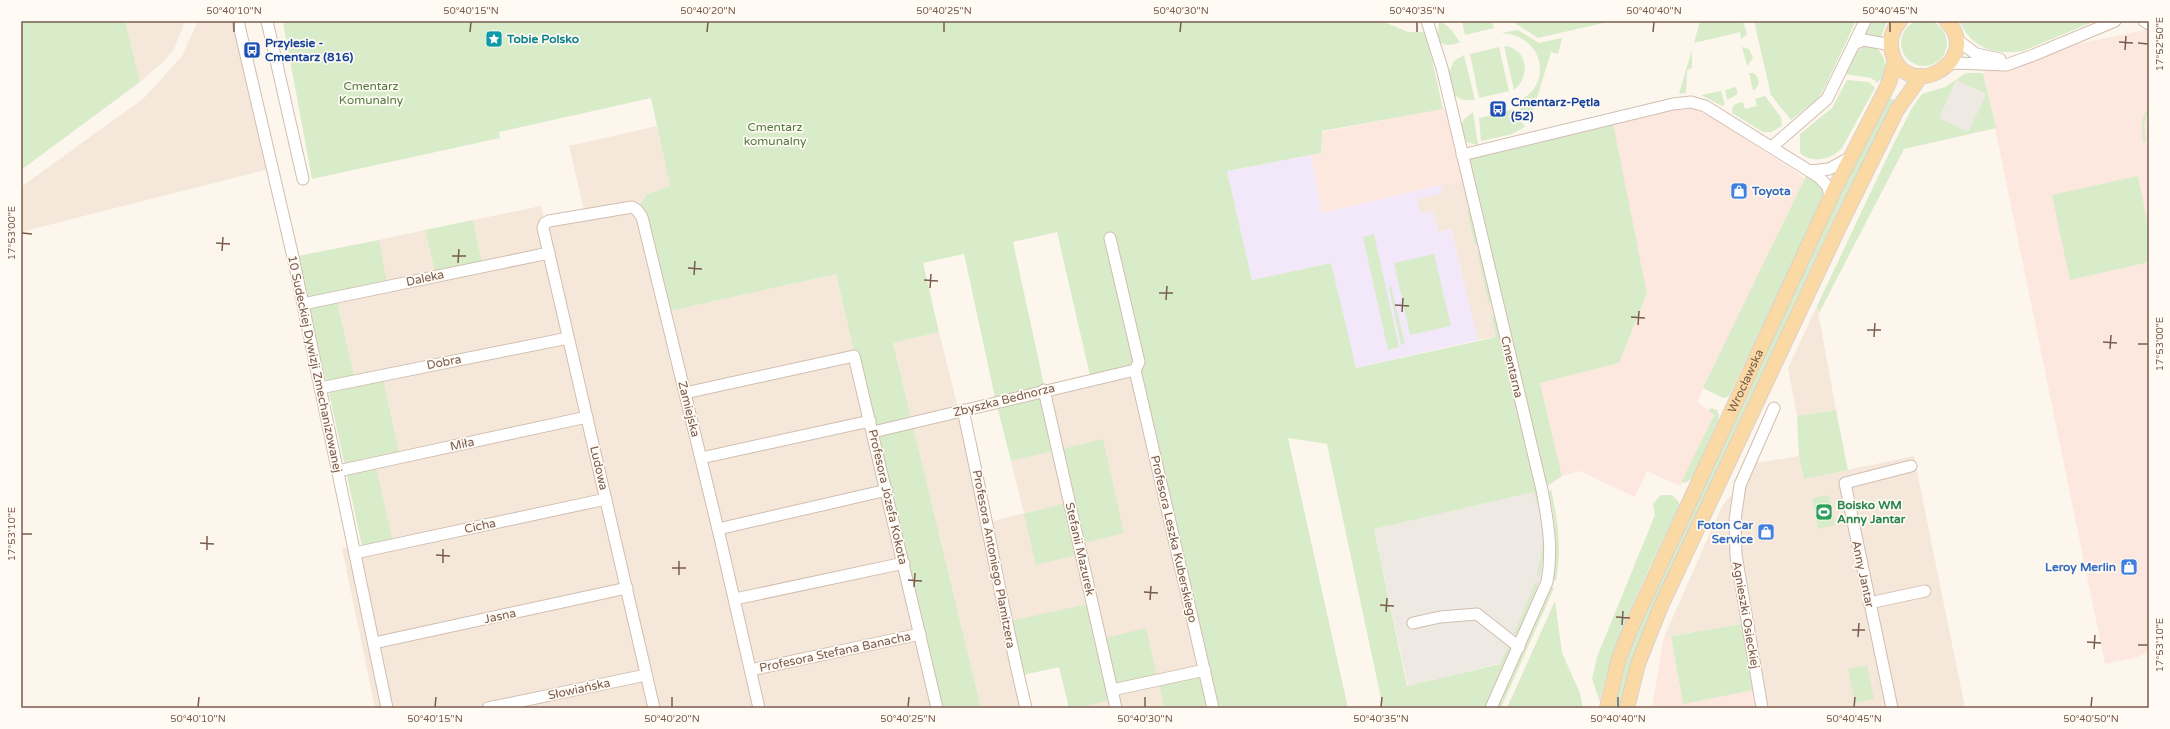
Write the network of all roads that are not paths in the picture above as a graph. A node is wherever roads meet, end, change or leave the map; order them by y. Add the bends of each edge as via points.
1 (238, 21) edge
2 (267, 21) edge
3 (1427, 21) edge
4 (1865, 21) edge
5 (1900, 21) edge
6 (1947, 21) edge
7 (2115, 21) edge
8 (2144, 21) edge
9 (2149, 24) edge
10 (1956, 39) junction
11 (1854, 44) junction
12 (1891, 45) junction
13 (1895, 60) junction
14 (2017, 61) junction
15 (1948, 64) junction
16 (1921, 76) junction
17 (1773, 146) junction
18 (1462, 155) junction
19 (1851, 156) junction
20 (1810, 171) junction
21 (303, 179) dead end
22 (1830, 198) junction
23 (542, 228) joint
24 (1110, 238) dead end
25 (549, 253) junction
26 (302, 304) junction
27 (568, 338) junction
28 (1135, 370) junction
29 (320, 388) junction
30 (1044, 390) junction
31 (685, 393) junction
32 (1774, 408) dead end
33 (963, 410) junction
34 (587, 417) junction
35 (872, 426) junction
36 (701, 458) junction
37 (1911, 466) dead end
38 (338, 471) junction
39 (887, 490) junction
40 (606, 499) junction
41 (718, 529) junction
42 (355, 553) junction
43 (904, 563) junction
44 (627, 588) junction
45 (1925, 591) dead end
46 (735, 600) junction
47 (1869, 603) junction
48 (1413, 623) dead end
49 (920, 634) junction
50 (374, 643) junction
51 (1519, 647) junction
52 (751, 670) junction
53 (1205, 670) junction
54 (646, 675) junction
55 (1112, 690) junction
56 (387, 708) edge
57 (488, 708) edge
58 (654, 708) edge
59 (759, 708) edge
60 (937, 708) edge
61 (1026, 708) edge
62 (1116, 708) edge
63 (1214, 708) edge
64 (1491, 708) edge
65 (1607, 708) edge
66 (1628, 708) edge
67 (1762, 708) edge
68 (1892, 708) edge

1 - 26 street, 10 Sudeckiej Dywizji Zmechanizowanej
2 - 21 street
3 - 18 street, Cmentarna via 1437,50
4 - 11 street
5 - 12 main road via 1892,34
6 - 10 main road
7 - 14 street
8 - 9 street
10 - 14 street via 1976,54
10 - 15 main road via 1955,52
11 - 12 street via 1864,40
11 - 17 street via 1827,99
12 - 13 main road
13 - 16 main road via 1909,73
13 - 19 main road, Wrocławska via 1889,83
14 - 15 street via 1997,66
15 - 16 main road via 1936,74
16 - 66 main road, Wrocławska via 1897,110 1844,216 1661,606 1638,664
17 - 18 street via 1705,106 1684,102
17 - 20 street
18 - 51 street, Cmentarna via 1541,486 1550,537 1547,582
19 - 20 street via 1829,169
19 - 22 main road, Wrocławska
20 - 22 street via 1824,182
22 - 65 main road, Wrocławska via 1631,628 1619,658
23 - 25 street, Ludowa
23 - 31 street, Zamiejska via 549,221 632,207 637,210 642,217
24 - 28 street, Profesora Leszka Kuberskiego via 1139,362
25 - 26 street, Daleka
25 - 27 street, Ludowa
26 - 29 street, 10 Sudeckiej Dywizji Zmechanizowanej
27 - 29 street, Dobra
27 - 34 street, Ludowa
28 - 30 street, Zbyszka Bednorza
28 - 53 street, Profesora Leszka Kuberskiego
29 - 38 street, 10 Sudeckiej Dywizji Zmechanizowanej
30 - 33 street, Zbyszka Bednorza
30 - 55 street, Stefanii Mazurek
31 - 35 street, Profesora Józefa Kokota via 854,356
31 - 36 street, Zamiejska
32 - 67 street, Agnieszki Osieckiej via 1740,484 1735,520 1736,555
33 - 35 street, Zbyszka Bednorza
33 - 61 street, Profesora Antoniego Plamitzera
34 - 38 street, Miła
34 - 40 street, Ludowa
35 - 36 street, Zbyszka Bednorza
35 - 39 street, Profesora Józefa Kokota
36 - 41 street, Zamiejska
37 - 47 street, Anny Jantar via 1848,480 1845,483
38 - 42 street, 10 Sudeckiej Dywizji Zmechanizowanej
39 - 41 street
39 - 43 street, Profesora Józefa Kokota
40 - 42 street, Cicha
40 - 44 street, Ludowa
41 - 46 street, Zamiejska
42 - 50 street, 10 Sudeckiej Dywizji Zmechanizowanej
43 - 46 street
43 - 49 street, Profesora Józefa Kokota
44 - 50 street, Jasna
44 - 54 street, Ludowa
45 - 47 street
46 - 52 street, Zamiejska
47 - 68 street, Anny Jantar
48 - 51 street via 1440,617 1477,614
49 - 52 street, Profesora Stefana Banacha
49 - 60 street, Profesora Józefa Kokota
50 - 56 street, 10 Sudeckiej Dywizji Zmechanizowanej
51 - 64 street, Cmentarna
52 - 59 street, Zamiejska
53 - 55 street
53 - 63 street, Profesora Leszka Kuberskiego
54 - 57 street, Słowiańska
54 - 58 street, Ludowa
55 - 62 street, Stefanii Mazurek

